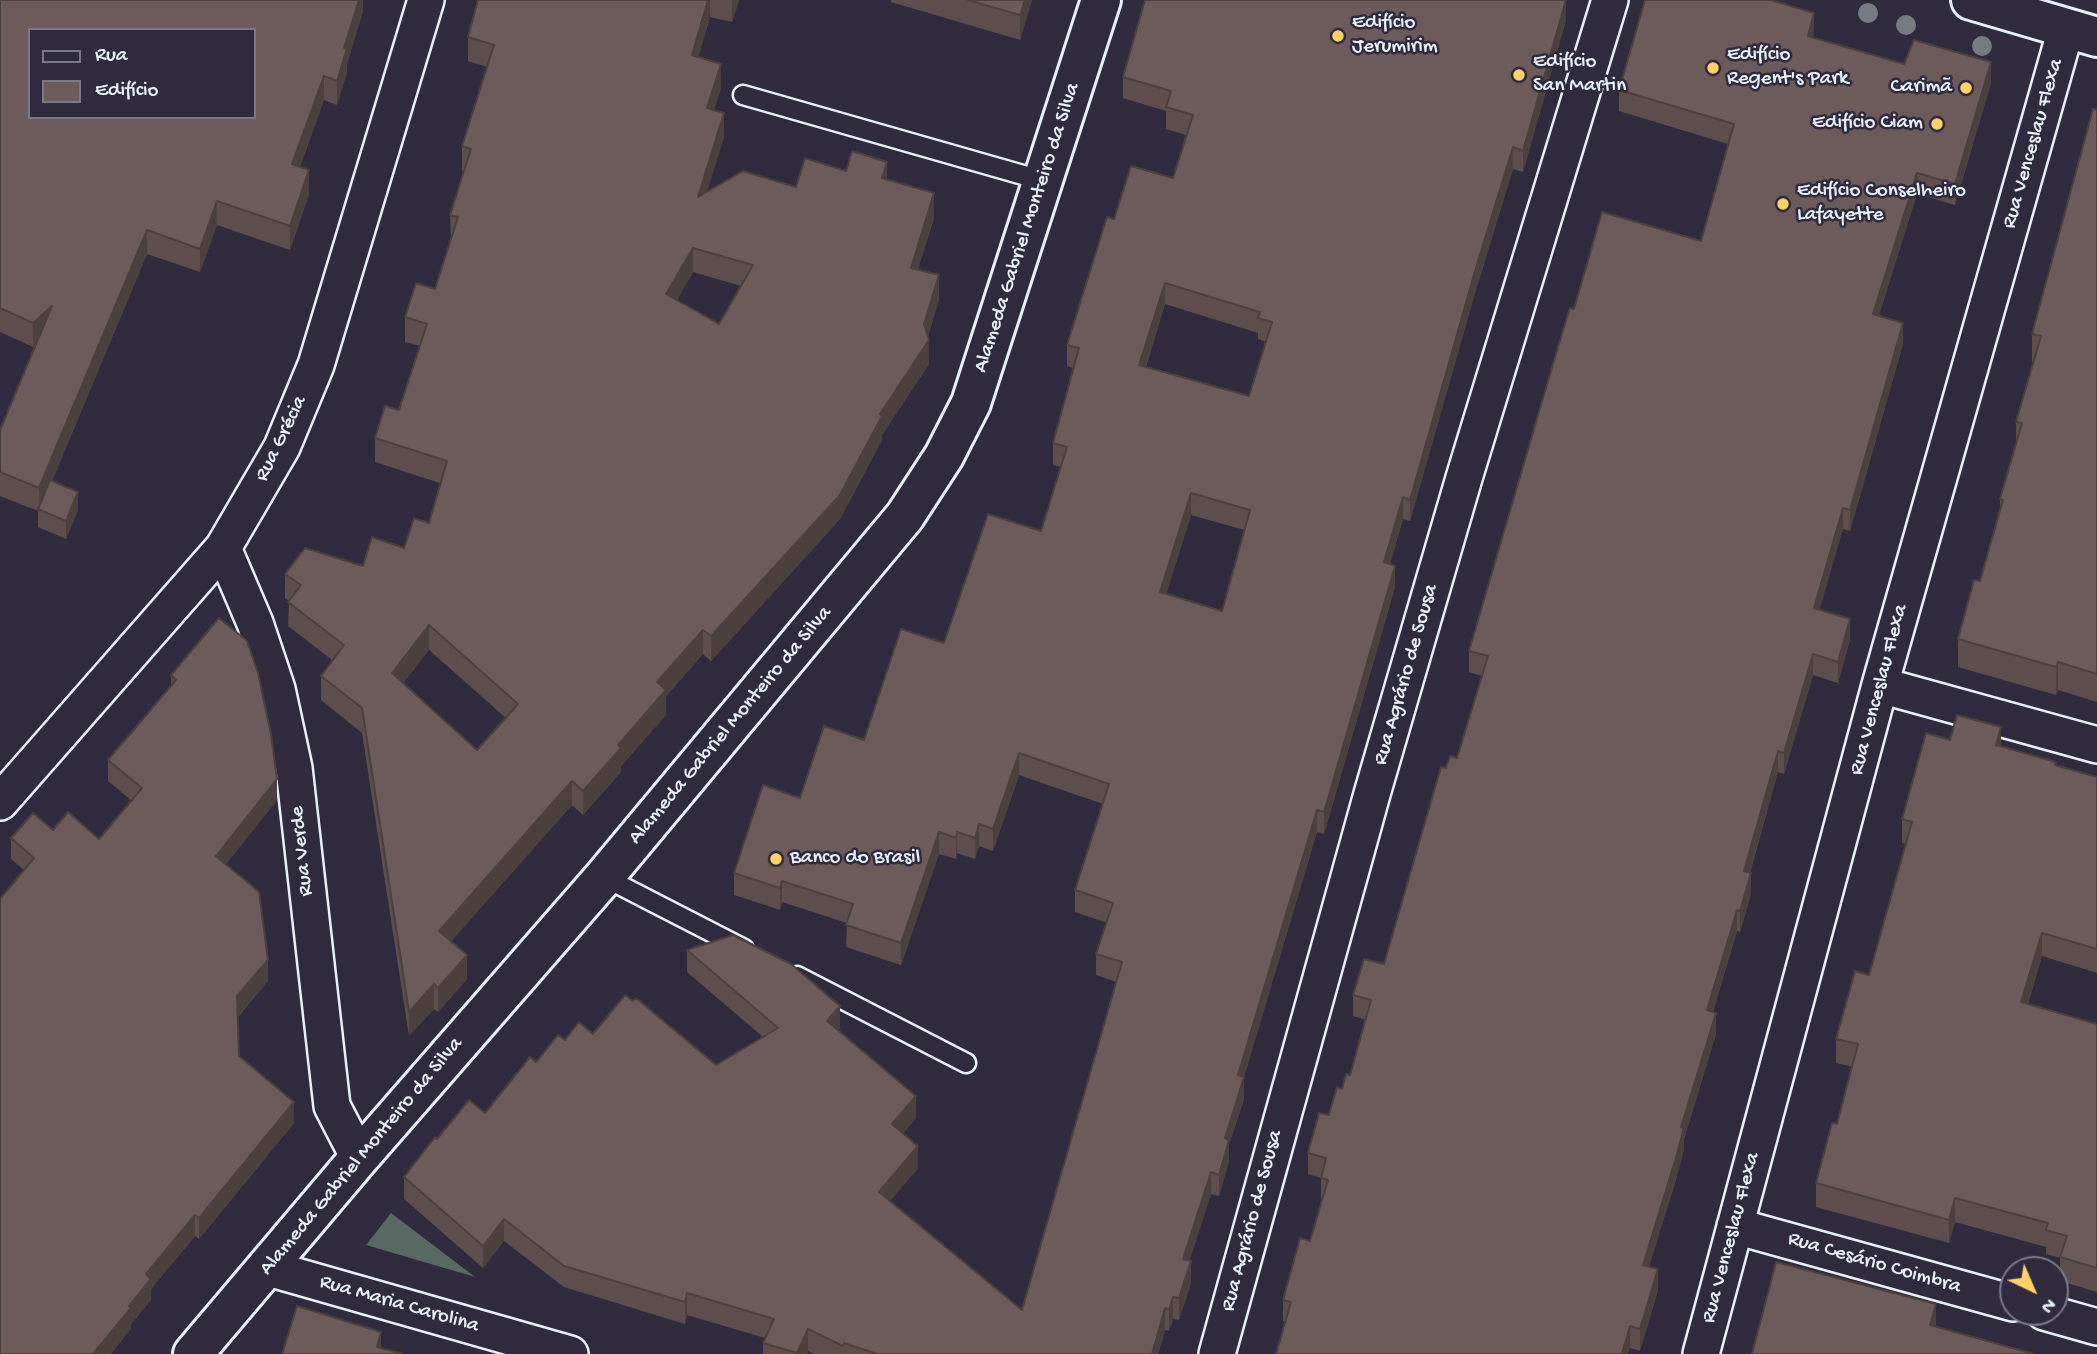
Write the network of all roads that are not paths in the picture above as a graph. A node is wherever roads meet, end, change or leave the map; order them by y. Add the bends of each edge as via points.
1 (426, 0) edge
2 (1101, 0) edge
3 (1610, 0) edge
4 (1971, 0) edge
5 (2082, 33) edge
6 (743, 95) dead end
7 (1044, 181) junction
8 (223, 548) junction
9 (1880, 685) junction
10 (2097, 745) edge
11 (0, 803) edge
12 (604, 877) junction
13 (761, 957) edge
14 (785, 970) edge
15 (966, 1063) dead end
16 (359, 1158) junction
17 (1735, 1226) junction
18 (268, 1268) junction
19 (1999, 1299) edge
20 (2069, 1319) edge
21 (2097, 1327) edge
22 (193, 1354) edge
23 (570, 1354) edge
24 (1217, 1354) edge
25 (1701, 1354) edge

1 - 8 street, Rua Grécia via 316,365 282,447
2 - 7 main road, Alameda Gabriel Monteiro da Silva
3 - 24 street, Rua Agrário de Sousa via 1426,610
4 - 5 main road
5 - 9 street, Rua Venceslau Flexa
6 - 7 lane
7 - 12 main road, Alameda Gabriel Monteiro da Silva via 971,403 944,456 905,516
8 - 11 street, Rua Grécia
8 - 16 street, Rua Verde via 277,689 294,768 331,1106
9 - 10 street
9 - 17 street, Rua Venceslau Flexa
12 - 13 lane
12 - 16 main road, Alameda Gabriel Monteiro da Silva
14 - 15 lane
16 - 18 main road, Alameda Gabriel Monteiro da Silva
17 - 19 street, Rua Cesário Coimbra
17 - 25 street, Rua Venceslau Flexa
18 - 22 main road, Alameda Gabriel Monteiro da Silva
18 - 23 street, Rua Maria Carolina
20 - 21 street

